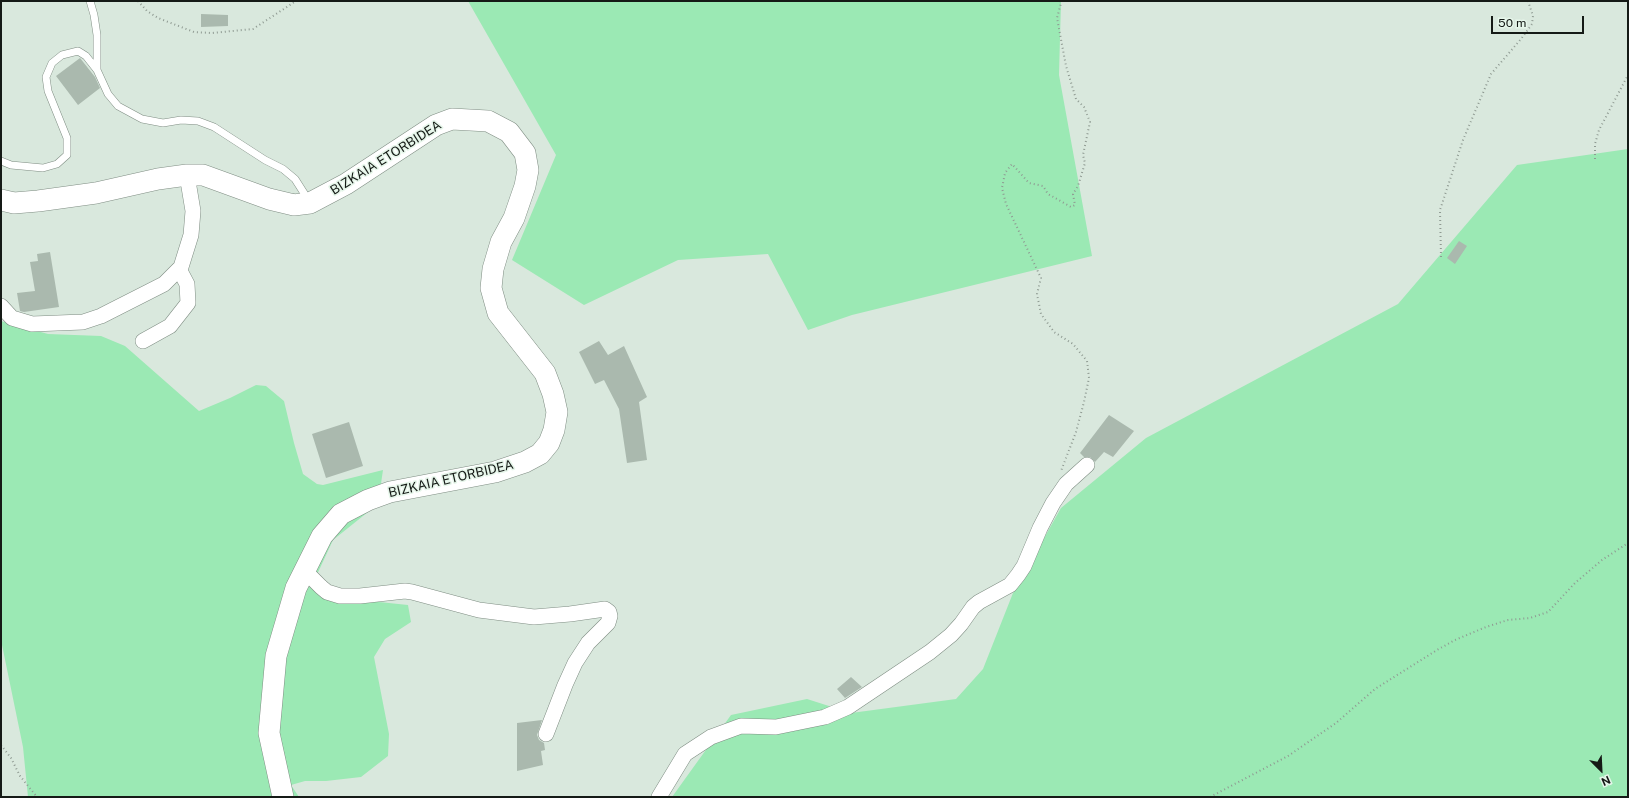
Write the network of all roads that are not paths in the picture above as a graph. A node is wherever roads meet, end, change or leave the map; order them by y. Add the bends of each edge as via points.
1 (90, 1) edge
2 (96, 70) junction
3 (1, 161) edge
4 (187, 175) junction
5 (1, 200) edge
6 (310, 202) junction
7 (179, 269) junction
8 (1, 306) edge
9 (143, 341) dead end
10 (1087, 465) dead end
11 (306, 569) junction
12 (546, 734) dead end
13 (283, 797) edge
14 (659, 797) edge

1 - 2 lane via 97,35
2 - 3 lane via 86,56 78,51 62,56 52,63 46,77 48,91 67,138 67,155 57,164 43,168 11,165
2 - 6 lane via 108,94 118,106 142,119 163,123 198,121 214,127 283,169 295,179
4 - 5 street, BIZKAIA ETORBIDEA via 96,193 38,201 14,203
4 - 6 street, BIZKAIA ETORBIDEA via 203,175 269,199 294,205
4 - 7 street via 193,211 191,235
6 - 11 street, BIZKAIA ETORBIDEA via 346,184 436,125 452,119 488,121 509,132 525,153 528,170 514,218 501,242 493,269 491,288 498,313 545,373 556,412 554,430 549,443 540,454 525,462 495,472 390,492 341,514 322,536
7 - 8 street via 164,284 101,316 83,322 32,324 12,318
7 - 9 street via 187,284 188,303 170,326
10 - 14 street via 1059,494 1042,522 1018,576 1010,584 973,607 951,635 930,652 848,707 824,717 776,728 741,726 711,737 685,754
11 - 12 street via 327,592 340,596 412,592 479,610 538,617 605,609 610,616 608,623 588,643 575,663
11 - 13 street, BIZKAIA ETORBIDEA via 296,588 276,656 269,733

